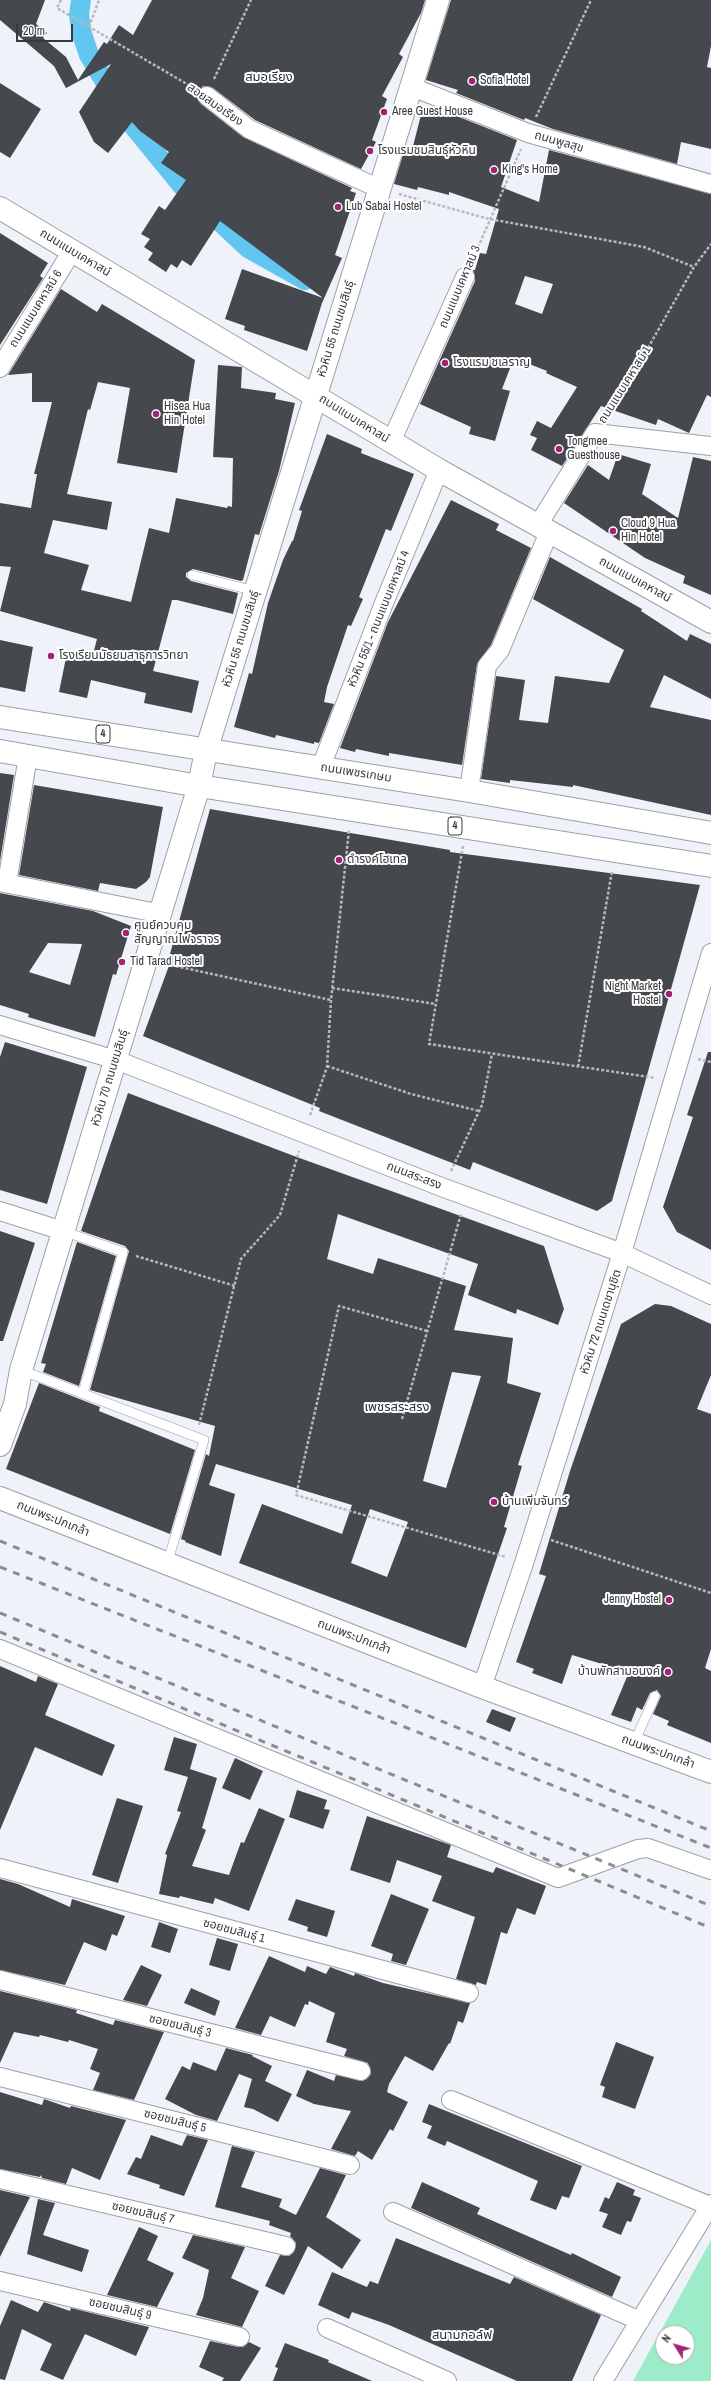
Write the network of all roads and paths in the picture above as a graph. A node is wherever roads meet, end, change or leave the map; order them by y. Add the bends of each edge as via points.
1 (61, 0) edge
2 (99, 0) edge
3 (251, 0) edge
4 (438, 0) edge
5 (591, 0) edge
6 (89, 27) junction
7 (412, 86) junction
8 (207, 96) junction
9 (528, 133) junction
10 (711, 184) edge
11 (380, 189) junction
12 (0, 208) edge
13 (489, 219) junction
14 (711, 244) edge
15 (72, 251) junction
16 (694, 267) junction
17 (465, 277) joint
18 (0, 368) edge
19 (316, 396) junction
20 (595, 433) junction
21 (391, 442) junction
22 (711, 446) edge
23 (439, 470) junction
24 (543, 528) junction
25 (192, 575) dead end
26 (255, 591) junction
27 (711, 622) edge
28 (0, 717) edge
29 (0, 751) edge
30 (206, 751) junction
31 (28, 756) junction
32 (321, 768) junction
33 (199, 786) junction
34 (469, 791) junction
35 (351, 810) junction
36 (466, 828) junction
37 (711, 833) edge
38 (615, 850) junction
39 (711, 866) edge
40 (3, 882) edge
41 (162, 914) junction
42 (711, 953) edge
43 (148, 959) junction
44 (332, 988) junction
45 (331, 1000) junction
46 (436, 1004) junction
47 (0, 1026) edge
48 (492, 1054) junction
49 (116, 1060) junction
50 (327, 1066) junction
51 (578, 1067) junction
52 (675, 1081) junction
53 (479, 1111) junction
54 (304, 1133) junction
55 (444, 1188) junction
56 (467, 1196) junction
57 (0, 1211) edge
58 (63, 1231) junction
59 (123, 1252) junction
60 (622, 1253) junction
61 (235, 1286) junction
62 (711, 1295) edge
63 (427, 1330) junction
64 (21, 1370) junction
65 (83, 1394) junction
66 (0, 1405) edge
67 (402, 1419) dead end
68 (196, 1437) junction
69 (0, 1445) edge
70 (0, 1498) edge
71 (533, 1534) junction
72 (524, 1563) junction
73 (167, 1564) junction
74 (711, 1594) edge
75 (0, 1649) edge
76 (482, 1687) junction
77 (655, 1696) dead end
78 (634, 1743) junction
79 (711, 1772) edge
80 (0, 1868) edge
81 (711, 1870) edge
82 (0, 1980) edge
83 (469, 1993) dead end
84 (361, 2071) dead end
85 (0, 2076) edge
86 (451, 2100) dead end
87 (350, 2165) dead end
88 (0, 2179) edge
89 (710, 2205) edge
90 (394, 2212) dead end
91 (286, 2246) dead end
92 (0, 2281) edge
93 (640, 2321) junction
94 (327, 2328) dead end
95 (240, 2337) dead end
96 (446, 2381) edge
97 (603, 2381) edge

1 - 6 path, สอยสมอเรียง via 57,8
2 - 6 path
3 - 8 path
4 - 7 street, หัวหิน 55 ถนนชมสินธุ์
5 - 9 path, ถนนแนบเคหาสน์ 3
6 - 8 path, สอยสมอเรียง
7 - 9 street, ถนนพูลสุข
7 - 11 street, หัวหิน 55 ถนนชมสินธุ์
8 - 11 street, สอยสมอเรียง via 250,129
9 - 10 street, ถนนพูลสุข
9 - 13 path, ถนนแนบเคหาสน์ 3
11 - 13 path
11 - 19 street, หัวหิน 55 ถนนชมสินธุ์
12 - 15 street, ถนนแนบเคหาสน์
13 - 16 path via 644,248
13 - 17 path, ถนนแนบเคหาสน์ 3
14 - 16 path, ถนนแนบเคหาสน์ 1
15 - 18 street, ถนนแนบเคหาสน์ 6
15 - 19 street, ถนนแนบเคหาสน์
16 - 20 path, ถนนแนบเคหาสน์ 1 via 632,376
17 - 21 street, ถนนแนบเคหาสน์ 3
19 - 21 street, ถนนแนบเคหาสน์
19 - 26 street, หัวหิน 55 ถนนชมสินธุ์
20 - 22 street
20 - 24 street, ถนนแนบเคหาสน์ 1
21 - 23 street, ถนนแนบเคหาสน์
23 - 24 street, ถนนแนบเคหาสน์
23 - 32 street, หัวหิน 55/1 - ถนนแนบเคหาสน์ 4 via 384,603
24 - 27 street, ถนนแนบเคหาสน์
24 - 34 street, ถนนแนบเคหาสน์ 1 via 500,650 487,666
25 - 26 lane
26 - 30 street, หัวหิน 55 ถนนชมสินธุ์
28 - 30 street, ถนนเพชรเกษม / 4
29 - 31 street, 4
30 - 32 street, ถนนเพชรเกษม / 4
30 - 33 street, หัวหิน 55 ถนนชมสินธุ์
31 - 33 street, 4
31 - 40 street
32 - 34 street, ถนนเพชรเกษม / 4
33 - 35 street, 4
33 - 41 street, หัวหิน 70 ถนนชมสินธุ์
34 - 37 street, ถนนเพชรเกษม / 4
35 - 36 street, 4
35 - 44 path
36 - 38 street, 4
36 - 46 path
38 - 39 street, 4
38 - 51 path
40 - 41 street
41 - 43 street, หัวหิน 70 ถนนชมสินธุ์
42 - 52 street, หัวหิน 72 ถนนเดชานุชิต
43 - 45 path
43 - 49 street, หัวหิน 70 ถนนชมสินธุ์
44 - 45 path
44 - 46 path
45 - 50 path
46 - 48 path via 429,1044
47 - 49 street, ถนนสระสรง
48 - 51 path
48 - 53 path
49 - 54 street, ถนนสระสรง
49 - 58 street, หัวหิน 70 ถนนชมสินธุ์
50 - 53 path via 411,1094
50 - 54 path
51 - 52 path
52 - 60 street, หัวหิน 72 ถนนเดชานุชิต
53 - 55 path
54 - 55 street, ถนนสระสรง
54 - 61 path via 280,1216 241,1259
55 - 56 street, ถนนสระสรง
56 - 60 street, ถนนสระสรง
56 - 63 path
57 - 58 street
58 - 59 lane
58 - 64 street, หัวหิน 70 ถนนชมสินธุ์
59 - 61 path
59 - 65 lane
60 - 62 street, ถนนสระสรง
60 - 71 street, หัวหิน 72 ถนนเดชานุชิต
61 - 68 path
63 - 67 path
63 - 72 path via 339,1306 296,1495
64 - 65 lane
64 - 66 street, หัวหิน 70 ถนนชมสินธุ์
64 - 69 street, หัวหิน 70 ถนนชมสินธุ์ via 15,1404
65 - 68 lane
68 - 73 lane via 204,1440
70 - 73 street, ถนนพระปกเกล้า
71 - 72 street, หัวหิน 72 ถนนเดชานุชิต
71 - 74 path
72 - 76 street, หัวหิน 72 ถนนเดชานุชิต
73 - 76 street, ถนนพระปกเกล้า
75 - 81 street via 558,1878 638,1849 648,1848
76 - 78 street, ถนนพระปกเกล้า
77 - 78 lane
78 - 79 street, ถนนพระปกเกล้า
80 - 83 street, ซอยชมสินธุ์ 1
82 - 84 street, ซอยชมสินธุ์ 3
85 - 87 street, ซอยชมสินธุ์ 5
86 - 89 street
88 - 91 street, ซอยชมสินธุ์ 7
89 - 93 street
90 - 93 street
92 - 95 street, ซอยชมสินธุ์ 9
93 - 97 street
94 - 96 street

